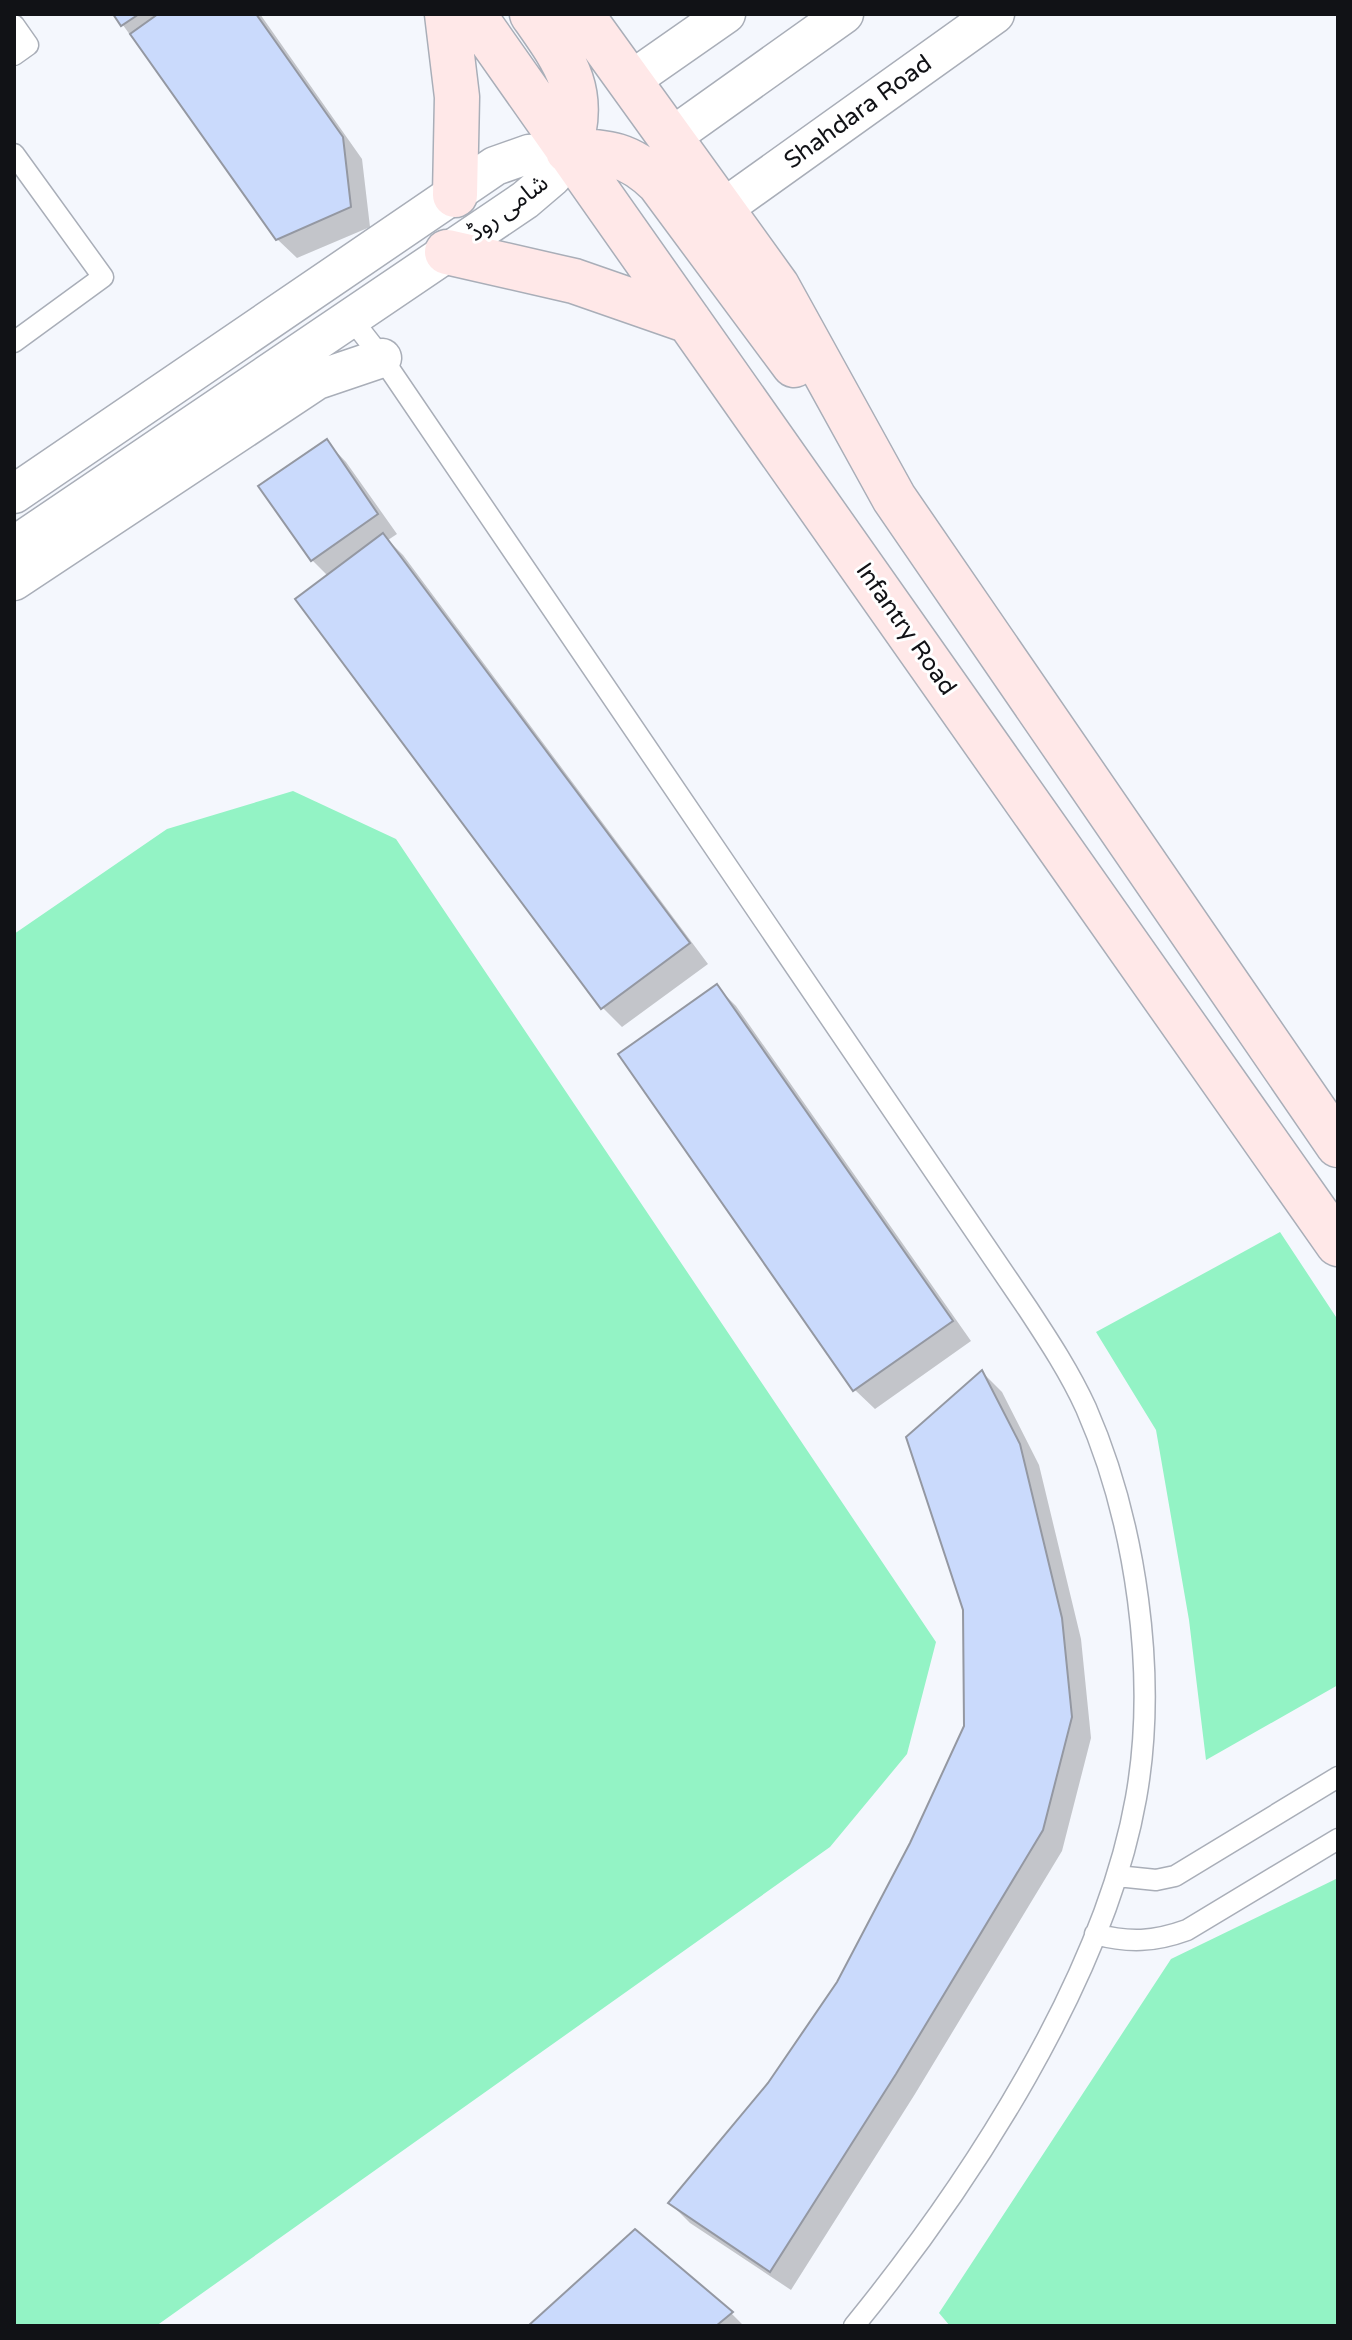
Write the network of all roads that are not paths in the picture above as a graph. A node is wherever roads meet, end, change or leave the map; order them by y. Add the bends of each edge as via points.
1 (447, 14) edge
2 (473, 14) edge
3 (532, 14) edge
4 (581, 14) edge
5 (726, 14) edge
6 (844, 14) edge
7 (995, 14) edge
8 (14, 25) edge
9 (14, 55) edge
10 (630, 81) junction
11 (670, 138) junction
12 (568, 151) junction
13 (14, 154) edge
14 (455, 195) junction
15 (721, 210) junction
16 (447, 252) junction
17 (350, 317) junction
18 (689, 321) junction
19 (14, 342) edge
20 (382, 358) junction
21 (14, 494) edge
22 (894, 498) junction
23 (14, 546) edge
24 (14, 581) edge
25 (1338, 1145) edge
26 (1338, 1244) edge
27 (1338, 1777) edge
28 (1338, 1839) edge
29 (1117, 1876) junction
30 (1095, 1934) junction
31 (863, 2323) edge

1 - 14 main road via 457,97
2 - 12 main road, Infantry Road
3 - 12 main road via 573,80 576,106
4 - 10 main road
5 - 10 street
6 - 11 street
7 - 15 street, Shahdara Road
8 - 9 lane via 28,45
10 - 11 main road
11 - 15 main road
12 - 14 street, شامی روڈ via 512,158
12 - 16 street, شامی روڈ via 539,190
12 - 18 main road, Infantry Road
12 - 22 main road via 603,151 640,164 659,183
13 - 19 lane via 103,277
14 - 21 street, شامی روڈ
15 - 22 main road via 777,286
16 - 17 street, شامی روڈ
16 - 18 main road via 574,281
17 - 20 lane
17 - 23 street, شامی روڈ
18 - 26 main road, Infantry Road
20 - 24 street via 317,380
20 - 29 lane via 996,1260 1086,1408 1125,1522 1138,1604 1141,1765
22 - 25 main road
27 - 29 lane via 1175,1876
28 - 30 lane via 1187,1930 1140,1942
29 - 30 lane
30 - 31 lane via 1043,2048 991,2135

